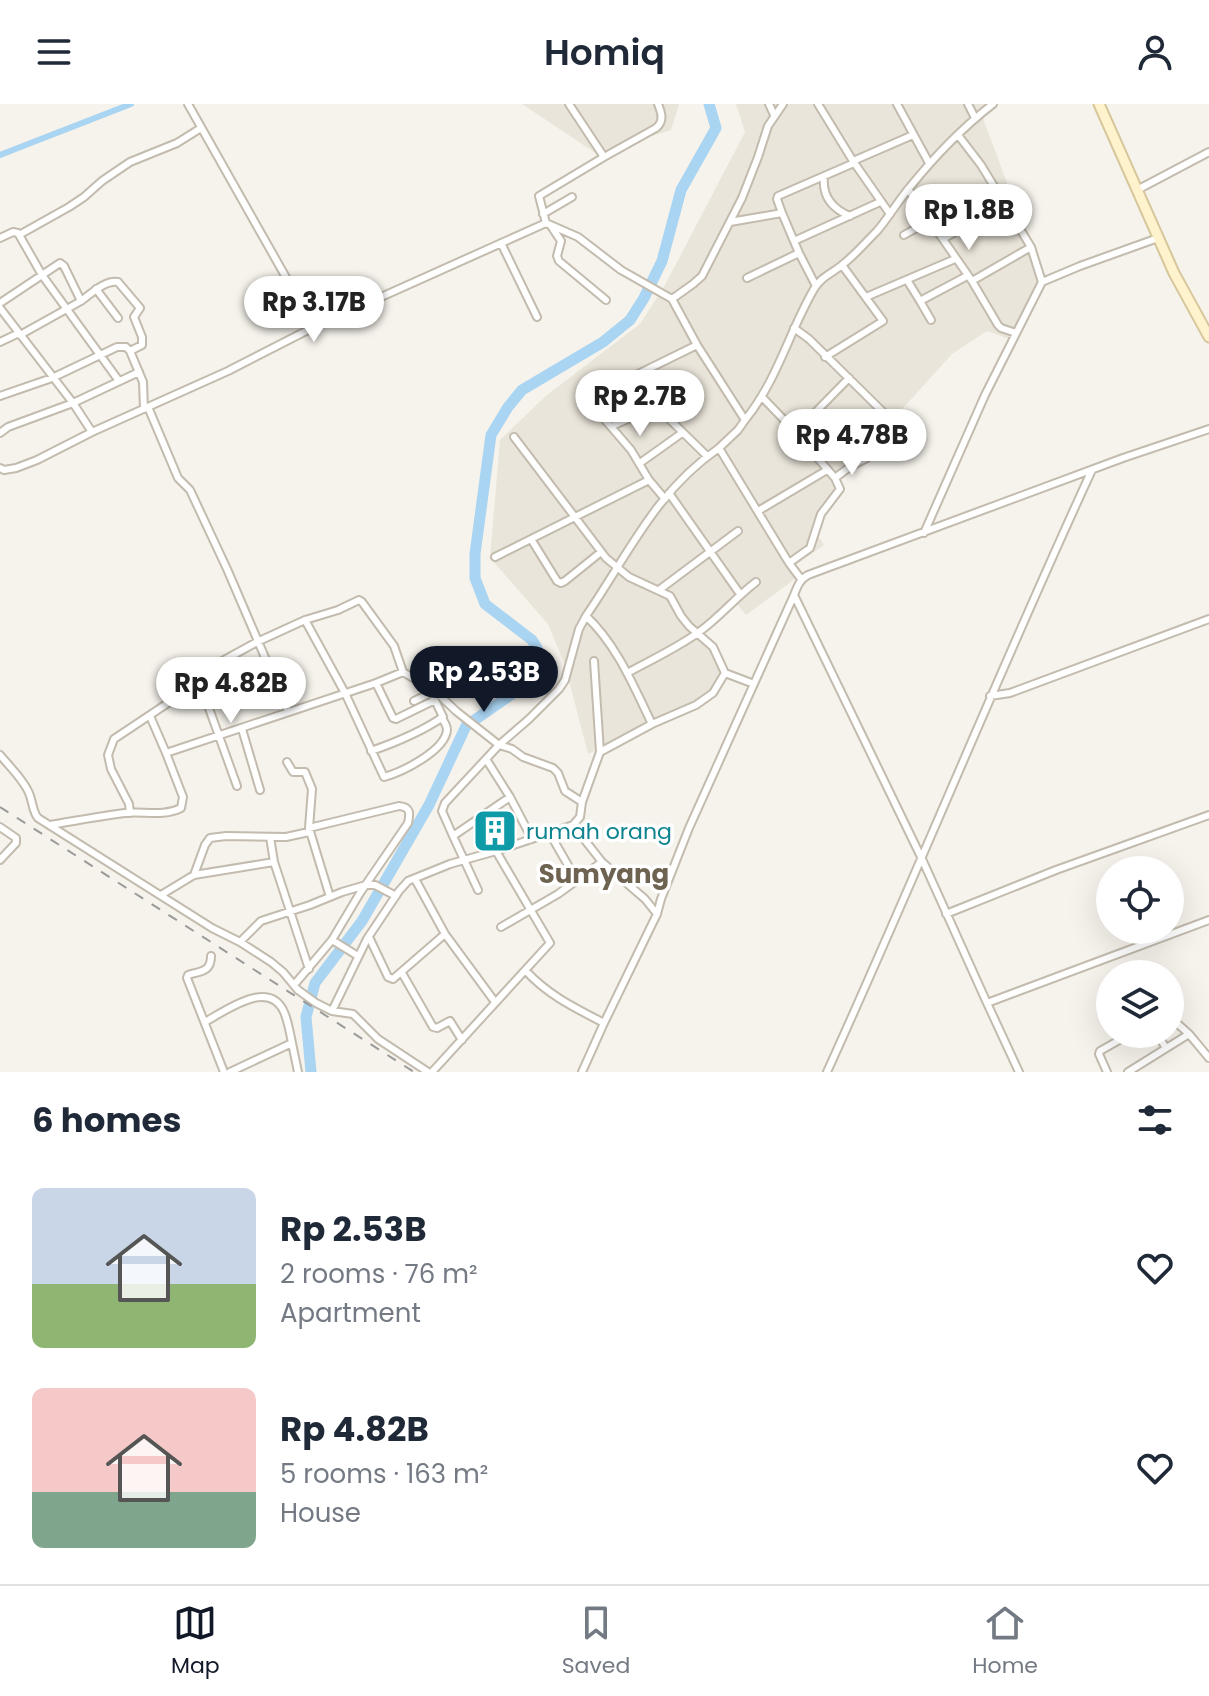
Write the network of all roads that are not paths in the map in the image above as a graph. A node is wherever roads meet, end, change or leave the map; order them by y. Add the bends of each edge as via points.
1 (188, 104) edge
2 (569, 104) edge
3 (658, 104) edge
4 (769, 104) edge
5 (783, 104) edge
6 (818, 104) edge
7 (897, 104) edge
8 (968, 104) edge
9 (993, 104) edge
10 (1099, 104) edge
11 (774, 115) junction
12 (975, 118) junction
13 (201, 128) junction
14 (913, 135) junction
15 (958, 135) junction
16 (1209, 152) edge
17 (604, 157) junction
18 (854, 162) junction
19 (929, 163) junction
20 (824, 177) junction
21 (908, 189) junction
22 (1137, 190) junction
23 (572, 197) dead end
24 (880, 202) junction
25 (1004, 204) junction
26 (782, 213) junction
27 (543, 214) junction
28 (890, 214) junction
29 (850, 216) junction
30 (931, 220) junction
31 (730, 222) junction
32 (548, 224) junction
33 (19, 235) junction
34 (904, 235) dead end
35 (0, 238) edge
36 (1158, 238) junction
37 (943, 239) junction
38 (794, 241) junction
39 (501, 243) junction
40 (1031, 247) junction
41 (799, 253) junction
42 (955, 259) junction
43 (842, 265) junction
44 (42, 275) junction
45 (747, 278) dead end
46 (970, 278) junction
47 (907, 280) junction
48 (1042, 282) junction
49 (816, 286) junction
50 (96, 289) junction
51 (866, 297) junction
52 (672, 299) junction
53 (606, 300) dead end
54 (81, 301) junction
55 (920, 301) junction
56 (0, 306) edge
57 (66, 310) junction
58 (537, 317) dead end
59 (118, 318) dead end
60 (931, 320) dead end
61 (314, 327) junction
62 (794, 328) junction
63 (1016, 333) junction
64 (20, 334) junction
65 (1209, 337) edge
66 (0, 342) edge
67 (697, 345) junction
68 (130, 351) junction
69 (101, 355) junction
70 (825, 357) junction
71 (139, 372) junction
72 (638, 374) junction
73 (52, 378) junction
74 (849, 378) junction
75 (119, 381) junction
76 (619, 384) dead end
77 (0, 396) edge
78 (762, 397) junction
79 (588, 400) dead end
80 (73, 403) junction
81 (146, 408) junction
82 (641, 410) dead end
83 (745, 420) junction
84 (612, 426) junction
85 (1209, 429) edge
86 (92, 432) junction
87 (0, 433) edge
88 (682, 433) junction
89 (795, 433) junction
90 (514, 437) dead end
91 (719, 448) junction
92 (707, 456) junction
93 (640, 463) junction
94 (0, 468) edge
95 (827, 470) junction
96 (1092, 470) junction
97 (835, 478) junction
98 (649, 480) junction
99 (667, 496) junction
100 (758, 511) junction
101 (574, 517) junction
102 (738, 531) dead end
103 (924, 533) junction
104 (531, 539) junction
105 (711, 551) junction
106 (601, 552) junction
107 (495, 557) dead end
108 (789, 563) junction
109 (616, 567) junction
110 (801, 579) junction
111 (756, 582) dead end
112 (659, 590) junction
113 (740, 594) junction
114 (794, 595) junction
115 (586, 616) junction
116 (1209, 619) edge
117 (305, 620) junction
118 (698, 633) junction
119 (257, 642) junction
120 (594, 661) dead end
121 (403, 672) junction
122 (627, 673) junction
123 (725, 673) junction
124 (197, 675) junction
125 (376, 683) junction
126 (754, 684) junction
127 (435, 691) junction
128 (345, 693) junction
129 (990, 696) junction
130 (435, 700) junction
131 (414, 701) dead end
132 (288, 711) junction
133 (150, 716) junction
134 (442, 718) junction
135 (652, 724) junction
136 (242, 729) junction
137 (219, 736) junction
138 (496, 743) junction
139 (371, 751) junction
140 (600, 752) junction
141 (166, 753) junction
142 (0, 755) edge
143 (486, 759) junction
144 (287, 762) dead end
145 (237, 786) dead end
146 (260, 790) dead end
147 (510, 797) junction
148 (582, 802) junction
149 (130, 813) junction
150 (1209, 815) edge
151 (50, 825) junction
152 (573, 825) junction
153 (0, 827) edge
154 (309, 828) junction
155 (549, 832) junction
156 (453, 836) junction
157 (270, 837) junction
158 (532, 839) junction
159 (496, 851) junction
160 (922, 859) junction
161 (0, 860) edge
162 (463, 860) junction
163 (274, 862) junction
164 (602, 862) junction
165 (194, 875) junction
166 (415, 879) junction
167 (577, 881) junction
168 (366, 885) junction
169 (478, 890) dead end
170 (392, 893) junction
171 (161, 895) junction
172 (330, 897) junction
173 (531, 911) junction
174 (290, 912) junction
175 (657, 914) junction
176 (946, 914) junction
177 (1209, 920) edge
178 (501, 927) dead end
179 (445, 934) junction
180 (369, 937) junction
181 (333, 941) junction
182 (240, 942) junction
183 (211, 956) dead end
184 (357, 956) junction
185 (309, 969) junction
186 (526, 971) junction
187 (402, 973) junction
188 (296, 988) junction
189 (495, 1002) junction
190 (987, 1003) junction
191 (332, 1011) junction
192 (205, 1022) junction
193 (604, 1023) junction
194 (1184, 1030) edge
195 (1189, 1034) junction
196 (1184, 1037) edge
197 (462, 1040) junction
198 (292, 1043) junction
199 (1103, 1048) edge
200 (1166, 1048) edge
201 (1209, 1058) edge
202 (227, 1072) edge
203 (298, 1072) edge
204 (430, 1072) edge
205 (582, 1072) edge
206 (827, 1072) edge
207 (1019, 1072) edge
208 (1107, 1072) edge
209 (1128, 1072) edge

1 - 13 street
2 - 17 street
3 - 17 street via 662,120 656,128
4 - 11 street
5 - 11 street
6 - 18 street
7 - 14 street
8 - 12 street
9 - 12 street
10 - 22 main road
11 - 31 street
12 - 15 street
13 - 33 street via 130,162 69,207
13 - 61 street
14 - 18 street
14 - 19 street
15 - 19 street
15 - 25 street
16 - 22 street
17 - 27 street via 540,195
18 - 20 street
18 - 24 street
19 - 21 street
20 - 26 street via 778,196
20 - 29 street via 836,210
21 - 28 street
21 - 30 street
22 - 36 main road
23 - 27 street
24 - 28 street
24 - 29 street
25 - 37 street
25 - 40 street
26 - 31 street
26 - 38 street
27 - 32 street
28 - 43 street
29 - 38 street
30 - 34 street
30 - 37 street
31 - 52 street via 702,276
32 - 39 street
32 - 52 street via 578,237
32 - 53 street via 561,241 559,261
33 - 35 street
33 - 44 street
36 - 48 street
36 - 65 main road
37 - 42 street
38 - 41 street
39 - 58 street
39 - 61 street
40 - 46 street
40 - 48 street
41 - 45 street
41 - 49 street
42 - 46 street
42 - 47 street
43 - 49 street
43 - 51 street
44 - 54 street via 62,264
44 - 56 street
44 - 57 street
46 - 55 street
46 - 63 street via 998,325
47 - 51 street
47 - 55 street
48 - 63 street
49 - 62 street
50 - 54 street
50 - 59 street
50 - 68 street via 118,282 140,308 134,317 142,345
51 - 70 street via 882,322
52 - 67 street
54 - 57 street
55 - 60 street
56 - 64 street
57 - 64 street
57 - 69 street
61 - 81 street
62 - 70 street
62 - 78 street
63 - 103 street
64 - 66 street
64 - 73 street
67 - 72 street
67 - 83 street
68 - 69 street via 121,346
68 - 71 street
69 - 73 street
69 - 75 street
70 - 74 street
71 - 75 street
71 - 81 street
72 - 76 street
72 - 88 street
73 - 77 street
73 - 80 street
74 - 89 street
74 - 97 street via 889,423 867,458
75 - 80 street
78 - 83 street
78 - 89 street
79 - 84 street
80 - 86 street
80 - 87 street
81 - 86 street
81 - 119 street via 178,478 190,490
82 - 84 street
83 - 91 street
84 - 93 street
85 - 96 street
86 - 94 street via 37,460
88 - 92 street
88 - 93 street
89 - 95 street
90 - 101 street
91 - 92 street
91 - 100 street
92 - 99 street
93 - 98 street
95 - 97 street
95 - 100 street
96 - 103 street
96 - 129 street
97 - 108 street via 840,491 821,514 812,545
98 - 99 street
98 - 101 street
99 - 105 street
99 - 109 street
100 - 108 street
101 - 104 street
101 - 106 street
102 - 105 street
103 - 110 street
104 - 106 street via 561,583
104 - 107 street
105 - 112 street
105 - 113 street
106 - 109 street
108 - 110 street
109 - 112 street
109 - 115 street
110 - 114 street
111 - 113 street
112 - 118 street via 670,596
113 - 118 street
114 - 126 street
114 - 160 street
115 - 122 street via 607,638
115 - 138 street via 559,689
116 - 129 street
117 - 119 street
117 - 121 street via 361,601 394,646
117 - 128 street
118 - 122 street
118 - 123 street via 715,650
119 - 124 street
119 - 132 street
120 - 140 street
121 - 125 street
121 - 127 street
122 - 135 street
123 - 126 street
123 - 135 street via 711,695
124 - 133 street
124 - 137 street
125 - 128 street
125 - 130 street via 393,718
126 - 175 street
127 - 130 street
127 - 131 street
127 - 138 street
128 - 132 street
128 - 139 street
129 - 160 street
130 - 134 street
132 - 136 street
133 - 141 street
133 - 149 street via 114,739 108,755
134 - 139 street
134 - 139 street via 447,732 441,742 407,769 384,777
135 - 140 street
136 - 137 street
136 - 146 street
137 - 141 street
137 - 145 street
138 - 143 street
138 - 148 street via 553,768 565,791
140 - 148 street
141 - 149 street via 183,797 181,808 151,815
142 - 151 street via 28,789 34,814
143 - 147 street
143 - 156 street via 445,803 442,811
144 - 154 street via 293,772 305,772 312,789
147 - 156 street
147 - 158 street
148 - 152 street
149 - 151 street
150 - 176 street
151 - 171 street
152 - 155 street
152 - 164 street
153 - 161 street via 16,838
154 - 157 street
154 - 168 street via 405,806 408,823
154 - 172 street
155 - 158 street
155 - 167 street
156 - 162 street
157 - 163 street
157 - 165 street via 210,838
158 - 159 street
159 - 162 street
159 - 173 street
160 - 176 street
160 - 206 street
162 - 166 street
162 - 169 street
163 - 165 street
163 - 174 street
164 - 167 street
164 - 175 street
165 - 171 street
166 - 170 street
166 - 179 street
167 - 173 street
168 - 170 street
168 - 172 street
168 - 181 street
170 - 180 street
171 - 182 street
172 - 174 street
173 - 178 street
173 - 186 street via 550,943
174 - 182 street via 261,921
174 - 185 street
175 - 193 street
176 - 190 street
177 - 190 street
179 - 187 street
179 - 189 street
180 - 184 street
180 - 187 street via 388,977
181 - 184 street
181 - 185 street
182 - 188 street via 271,962
183 - 192 street via 208,968 187,978
184 - 191 street
185 - 188 street
186 - 189 street
186 - 193 street via 557,998
187 - 197 street via 433,1027 450,1021
188 - 191 street
189 - 197 street
190 - 207 street
191 - 204 street via 353,1014 378,1039
192 - 198 street via 249,998 267,997 282,1007
192 - 202 street
193 - 205 street
194 - 195 street
195 - 196 street
195 - 201 street
197 - 204 street
198 - 202 street
198 - 203 street
199 - 208 street via 1099,1054
200 - 209 street

